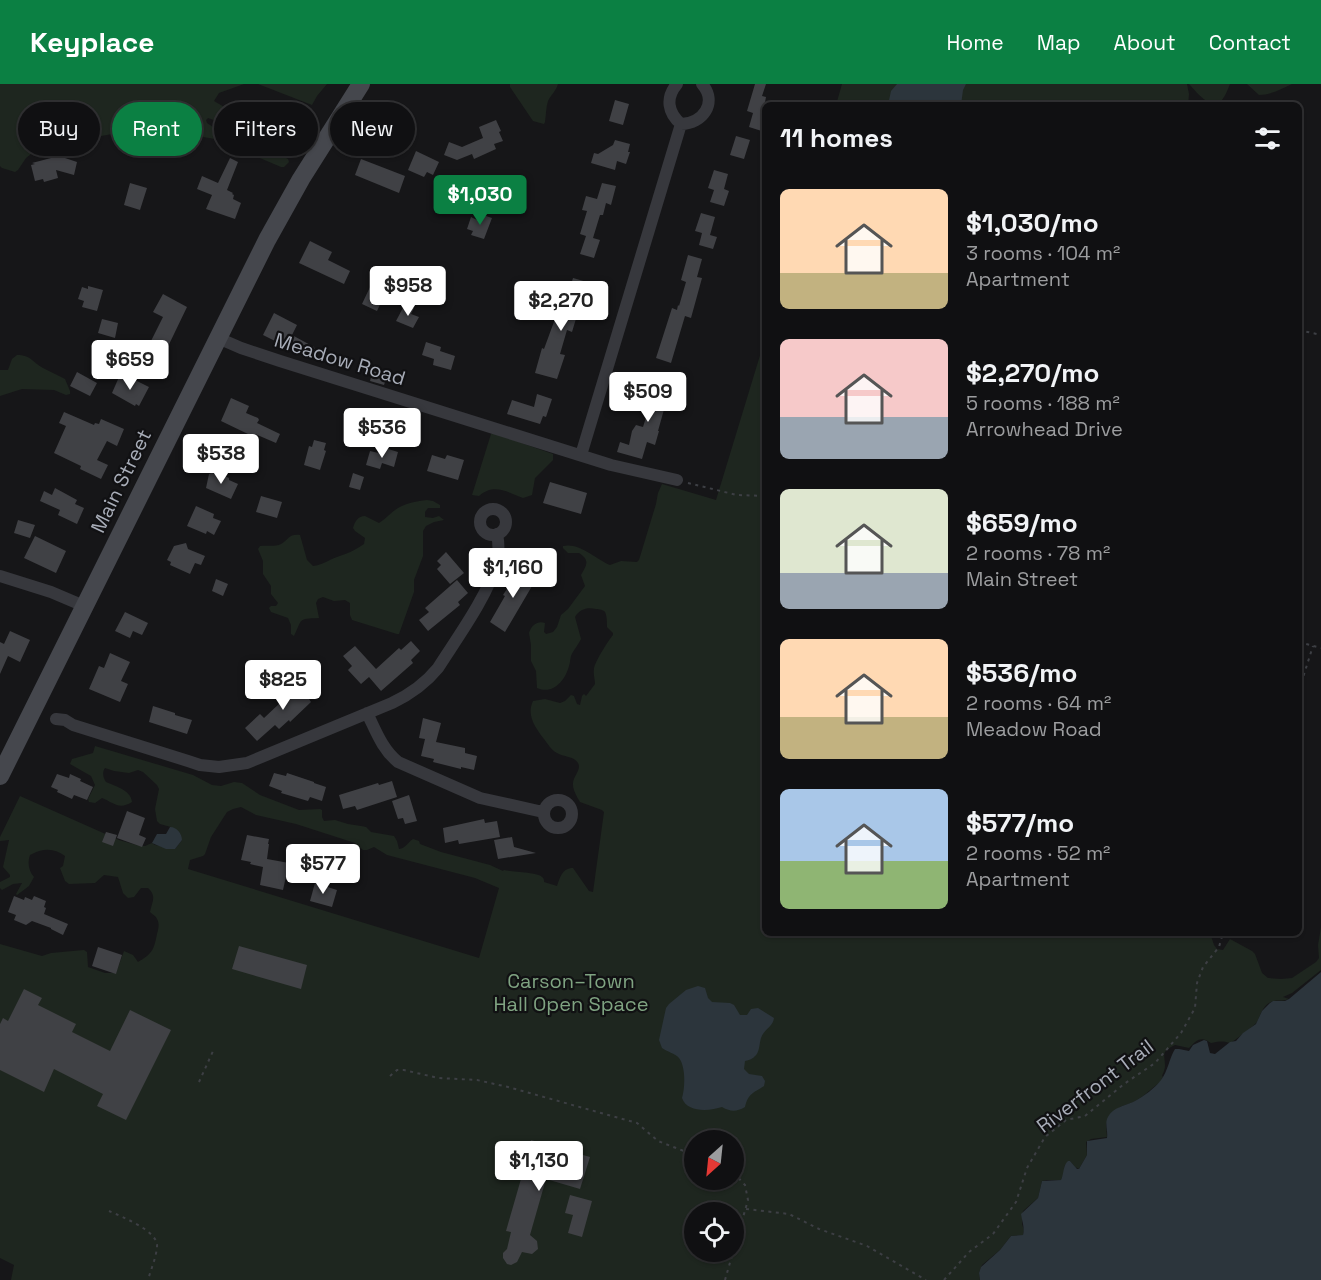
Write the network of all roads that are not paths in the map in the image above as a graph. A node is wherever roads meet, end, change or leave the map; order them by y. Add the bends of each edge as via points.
1 (361, 84) edge
2 (677, 84) edge
3 (702, 84) edge
4 (681, 124) junction
5 (218, 338) junction
6 (580, 455) junction
7 (677, 480) road end
8 (497, 534) dead end
9 (0, 576) edge
10 (84, 606) junction
11 (33, 710) junction
12 (368, 713) junction
13 (0, 776) edge
14 (543, 812) dead end

1 - 5 main road, Main Street via 280,215
2 - 4 street via 669,106
3 - 4 street via 709,101 705,112 697,120
4 - 6 street
5 - 6 street, Meadow Road
5 - 10 main road, Main Street
6 - 7 street, Meadow Road
8 - 12 street via 499,551 488,586 438,668 413,692
9 - 10 street
10 - 11 main road, Main Street
11 - 12 street via 201,765 219,767 247,763
11 - 13 main road, Main Street
12 - 14 street via 386,751 398,762 480,798

